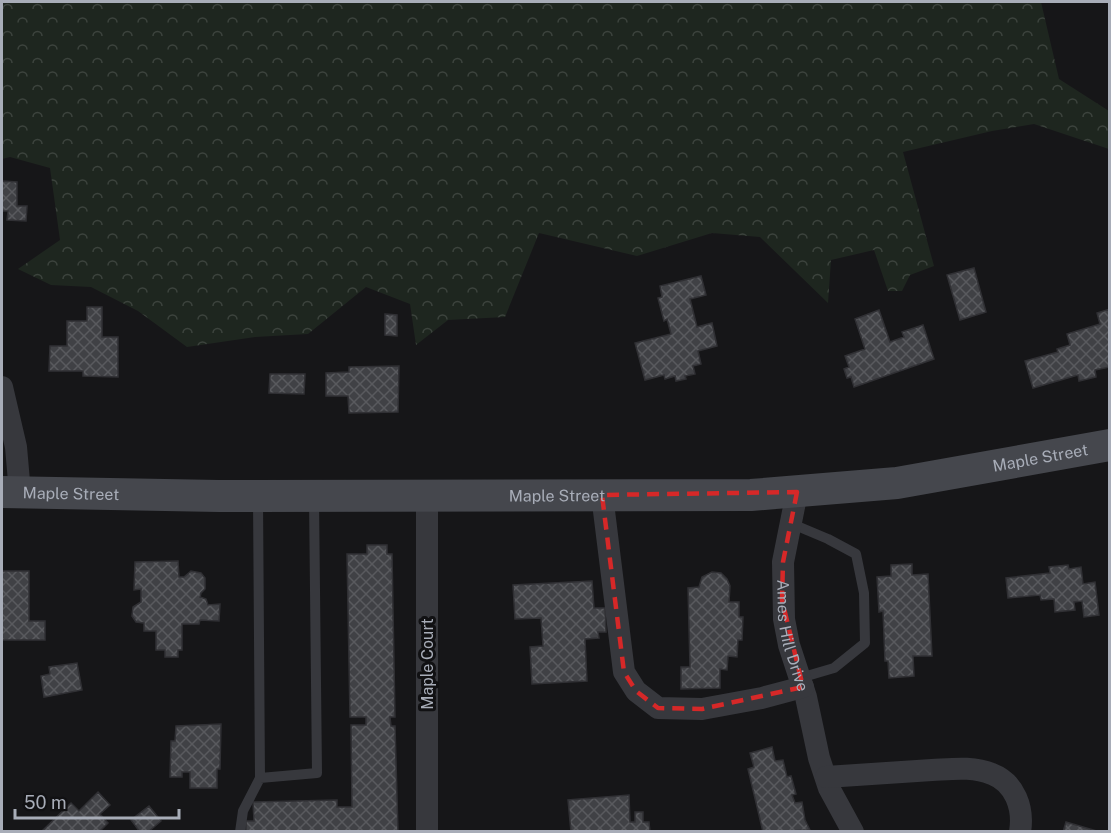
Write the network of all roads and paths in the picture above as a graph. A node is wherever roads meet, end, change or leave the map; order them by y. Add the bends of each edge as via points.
1 (2, 387) edge
2 (1110, 445) edge
3 (11, 492) edge
4 (797, 492) junction
5 (258, 495) junction
6 (602, 495) junction
7 (314, 496) junction
8 (427, 496) junction
9 (790, 523) junction
10 (802, 683) junction
11 (826, 777) junction
12 (260, 778) junction
13 (240, 831) edge
14 (427, 831) edge
15 (853, 831) edge
16 (1020, 831) edge

1 - 3 street via 16,447
2 - 4 main road, Maple Street via 897,483
3 - 5 main road, Maple Street
4 - 6 main road, Maple Street
4 - 9 street, Ames Hill Drive
5 - 7 main road, Maple Street
5 - 12 lane
6 - 8 main road, Maple Street
6 - 10 street via 624,672 636,691 658,708 702,709 762,698
7 - 8 main road, Maple Street
7 - 12 lane via 317,773
8 - 14 street, Maple Court
9 - 10 street, Ames Hill Drive via 782,600 789,645
9 - 10 lane via 856,554 864,593 865,643 834,668
10 - 11 street, Ames Hill Drive
11 - 15 street, Ames Hill Drive
11 - 16 street via 951,768 984,771 1011,789 1020,811
12 - 13 lane via 243,811

